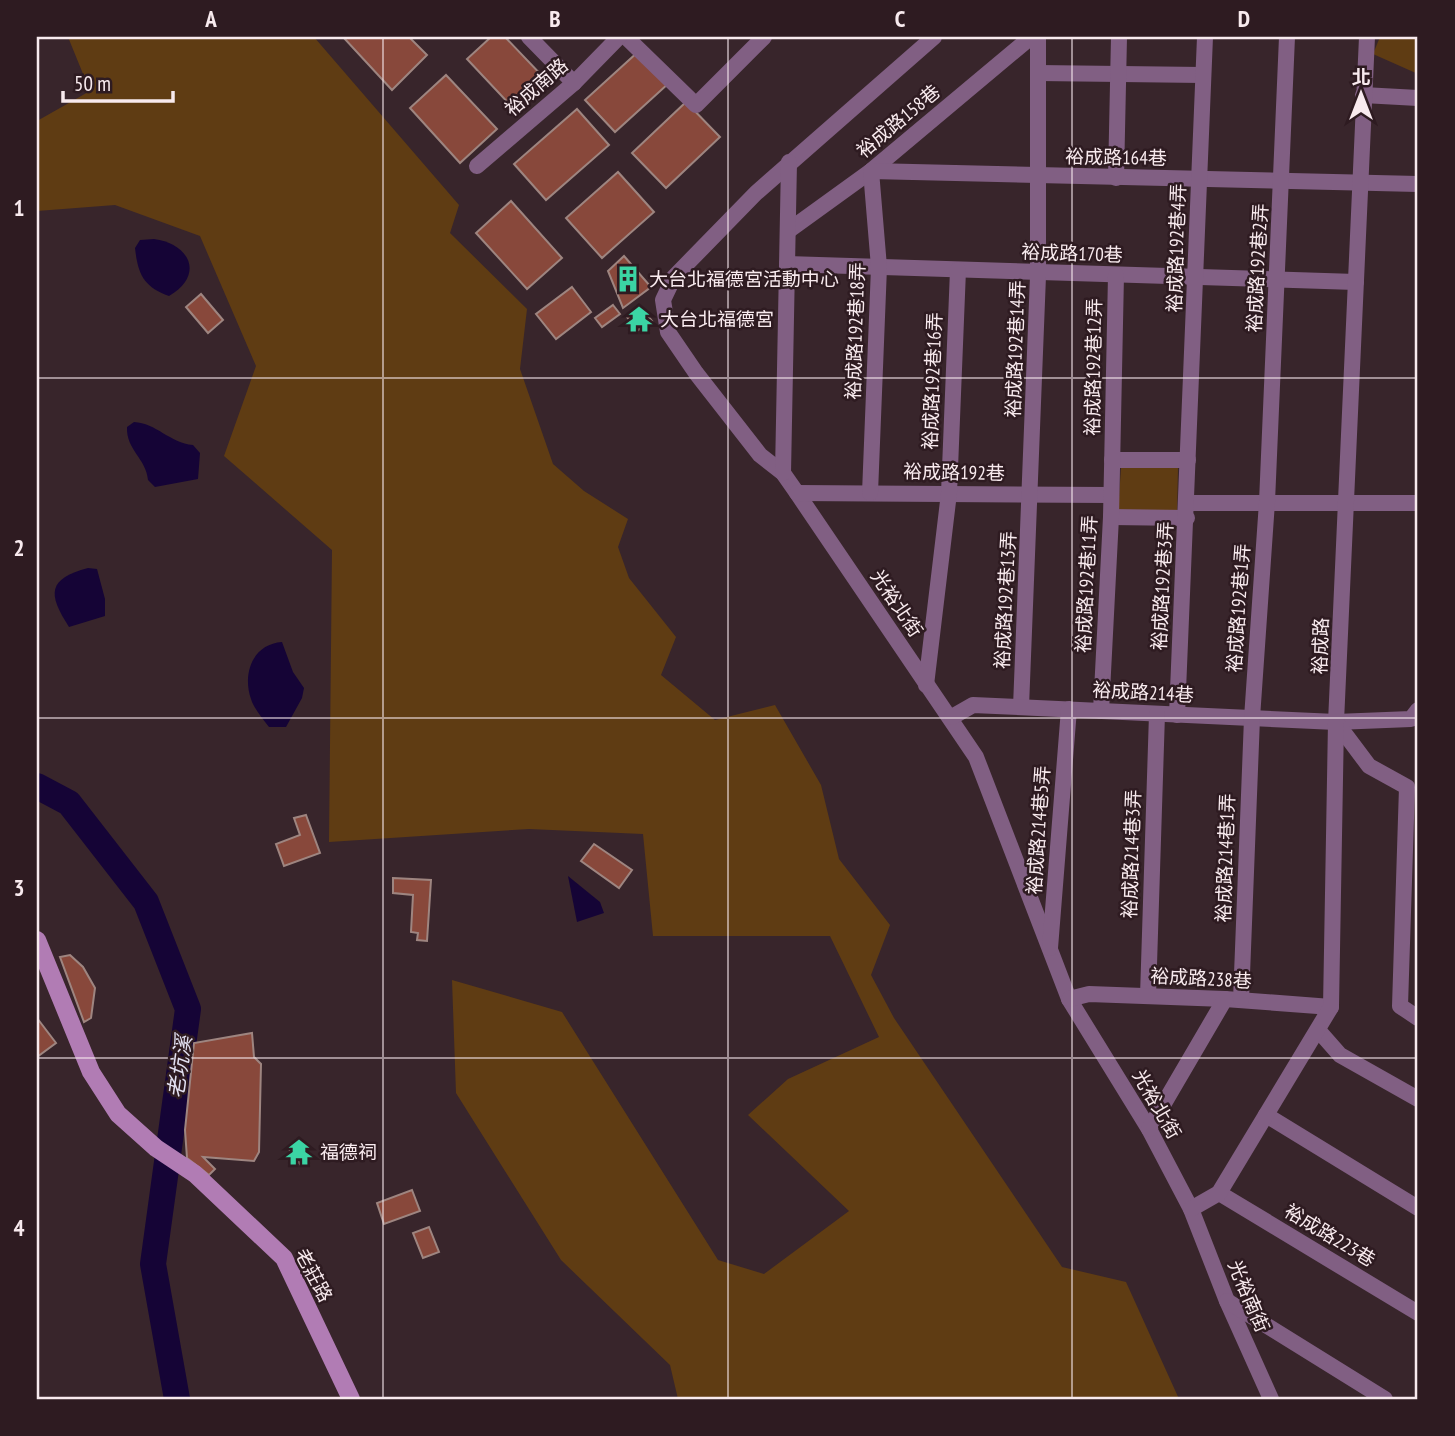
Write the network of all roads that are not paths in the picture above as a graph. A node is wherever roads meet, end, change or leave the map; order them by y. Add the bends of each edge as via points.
1 (528, 37) edge
2 (619, 37) edge
3 (626, 37) edge
4 (764, 37) edge
5 (934, 37) edge
6 (1031, 37) edge
7 (1038, 37) edge
8 (1119, 37) edge
9 (1205, 37) edge
10 (1287, 37) edge
11 (1367, 37) edge
12 (1038, 73) junction
13 (1118, 74) junction
14 (1203, 75) junction
15 (574, 83) junction
16 (1363, 95) junction
17 (1418, 98) edge
18 (789, 162) junction
19 (477, 166) dead end
20 (871, 171) junction
21 (1039, 176) junction
22 (1116, 178) junction
23 (1199, 180) junction
24 (1282, 182) junction
25 (1360, 184) junction
26 (1418, 184) edge
27 (788, 231) junction
28 (787, 264) junction
29 (879, 267) junction
30 (958, 270) junction
31 (1038, 273) junction
32 (1116, 275) junction
33 (1196, 278) junction
34 (1277, 281) junction
35 (1356, 282) junction
36 (1112, 460) junction
37 (1188, 460) junction
38 (783, 472) junction
39 (797, 493) junction
40 (870, 493) junction
41 (949, 494) junction
42 (1031, 494) junction
43 (1110, 495) junction
44 (1267, 502) junction
45 (1346, 503) junction
46 (1418, 503) edge
47 (1187, 510) junction
48 (1111, 517) junction
49 (926, 685) junction
50 (1021, 707) junction
51 (1069, 709) junction
52 (1418, 710) edge
53 (1101, 711) junction
54 (1157, 713) junction
55 (1177, 715) junction
56 (952, 718) junction
57 (1252, 718) junction
58 (1336, 722) junction
59 (37, 940) edge
60 (1050, 955) junction
61 (1148, 996) junction
62 (1069, 999) junction
63 (1233, 999) junction
64 (1331, 1007) junction
65 (1418, 1018) edge
66 (1318, 1030) junction
67 (1418, 1099) edge
68 (1266, 1115) junction
69 (1149, 1129) junction
70 (1219, 1193) junction
71 (1418, 1208) edge
72 (1191, 1209) junction
73 (1227, 1301) junction
74 (1418, 1313) edge
75 (351, 1399) edge
76 (1271, 1399) edge
77 (1385, 1399) edge

1 - 15 street
2 - 15 street, 裕成南路
3 - 4 street via 696,104
5 - 18 street
6 - 20 street, 裕成路158巷
7 - 12 street, 裕成路192巷14弄
8 - 13 street
9 - 14 street, 裕成路192巷4弄
10 - 24 street, 裕成路192巷2弄
11 - 16 street, 裕成路
12 - 13 street
12 - 21 street, 裕成路192巷14弄
13 - 14 street
13 - 22 street
14 - 23 street, 裕成路192巷4弄
15 - 19 street, 裕成南路
16 - 17 street
16 - 25 street, 裕成路
18 - 27 street
18 - 38 street, 光裕北街 via 674,277 663,300 668,332 696,373 760,455
20 - 21 street, 裕成路164巷
20 - 27 street, 裕成路158巷
20 - 29 street, 裕成路192巷18弄
21 - 22 street, 裕成路164巷
21 - 31 street, 裕成路192巷14弄
22 - 23 street, 裕成路164巷
23 - 24 street, 裕成路164巷
23 - 33 street, 裕成路192巷4弄
24 - 25 street, 裕成路164巷
24 - 34 street, 裕成路192巷2弄
25 - 26 street, 裕成路164巷
25 - 35 street, 裕成路
27 - 28 street
28 - 29 street, 裕成路170巷
28 - 38 street
29 - 30 street, 裕成路170巷
29 - 40 street, 裕成路192巷18弄
30 - 31 street, 裕成路170巷
30 - 41 street, 裕成路192巷16弄
31 - 32 street, 裕成路170巷
31 - 42 street, 裕成路192巷14弄
32 - 33 street, 裕成路170巷
32 - 36 street, 裕成路192巷12弄
33 - 34 street, 裕成路170巷
33 - 37 street, 裕成路192巷4弄
34 - 35 street, 裕成路170巷
34 - 44 street, 裕成路192巷2弄
35 - 45 street, 裕成路
36 - 37 street
36 - 43 street, 裕成路192巷11弄
37 - 47 street, 裕成路192巷3弄
38 - 39 street, 光裕北街
39 - 40 street, 裕成路192巷
39 - 49 street, 光裕北街
40 - 41 street, 裕成路192巷
41 - 42 street, 裕成路192巷
41 - 49 street, 裕成路192巷16弄
42 - 43 street, 裕成路192巷
42 - 50 street, 裕成路192巷13弄
43 - 48 street, 裕成路192巷11弄
44 - 45 street
44 - 47 street
44 - 57 street, 裕成路192巷1弄
45 - 46 street
45 - 58 street, 裕成路
47 - 48 street
47 - 55 street, 裕成路192巷3弄
48 - 53 street, 裕成路192巷11弄
49 - 56 street, 光裕北街
50 - 51 street, 裕成路214巷
50 - 56 street, 裕成路214巷 via 973,705
51 - 53 street, 裕成路214巷
51 - 60 street, 裕成路214巷5弄
52 - 58 street, 裕成路214巷 via 1411,719
53 - 54 street, 裕成路214巷
54 - 55 street, 裕成路214巷
54 - 61 street, 裕成路214巷3弄
55 - 57 street, 裕成路214巷
56 - 60 street, 光裕北街 via 976,757
57 - 58 street, 裕成路214巷
57 - 63 street, 裕成路214巷1弄
58 - 64 street, 裕成路
58 - 65 street via 1368,766 1407,787 1400,1006
59 - 75 street, 老莊路 via 91,1072 118,1114 195,1174 284,1258
60 - 62 street, 光裕北街
61 - 62 street, 裕成路238巷 via 1089,994
61 - 63 street, 裕成路238巷
62 - 69 street, 光裕北街
63 - 64 street, 裕成路238巷
63 - 69 street
64 - 66 street, 裕成路
66 - 67 street via 1340,1055
66 - 68 street, 裕成路
68 - 70 street, 裕成路
68 - 71 street
69 - 72 street, 光裕北街
70 - 72 street, 裕成路
70 - 74 street, 裕成路223巷
72 - 73 street, 光裕南街
73 - 76 street, 光裕南街
73 - 77 street

